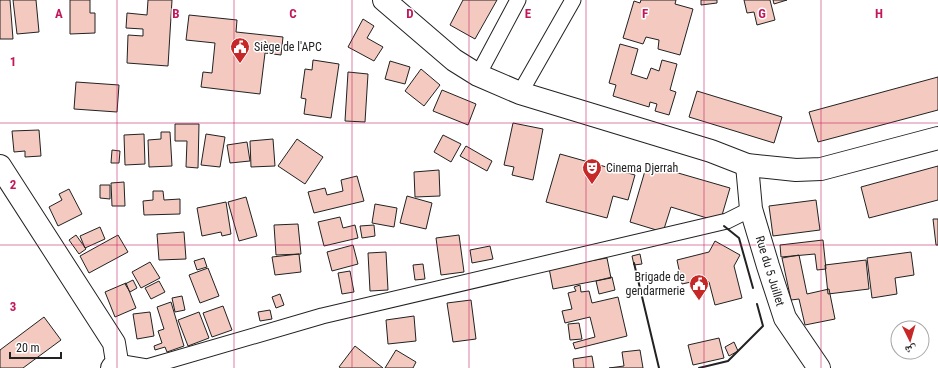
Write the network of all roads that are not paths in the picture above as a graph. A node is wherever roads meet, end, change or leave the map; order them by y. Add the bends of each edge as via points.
1 (384, 0) edge
2 (518, 0) edge
3 (573, 0) edge
4 (478, 75) junction
5 (520, 94) junction
6 (938, 138) edge
7 (747, 165) junction
8 (0, 166) edge
9 (751, 209) junction
10 (114, 365) edge
11 (819, 368) edge

1 - 4 main road via 454,60
2 - 4 street
3 - 5 street
4 - 5 main road
5 - 7 main road
6 - 7 main road via 821,169 796,170
7 - 9 main road, Rue du 5 Juillet
8 - 10 main road via 114,343
9 - 10 street via 727,221 322,316 146,367
9 - 11 main road, Rue du 5 Juillet via 785,318

